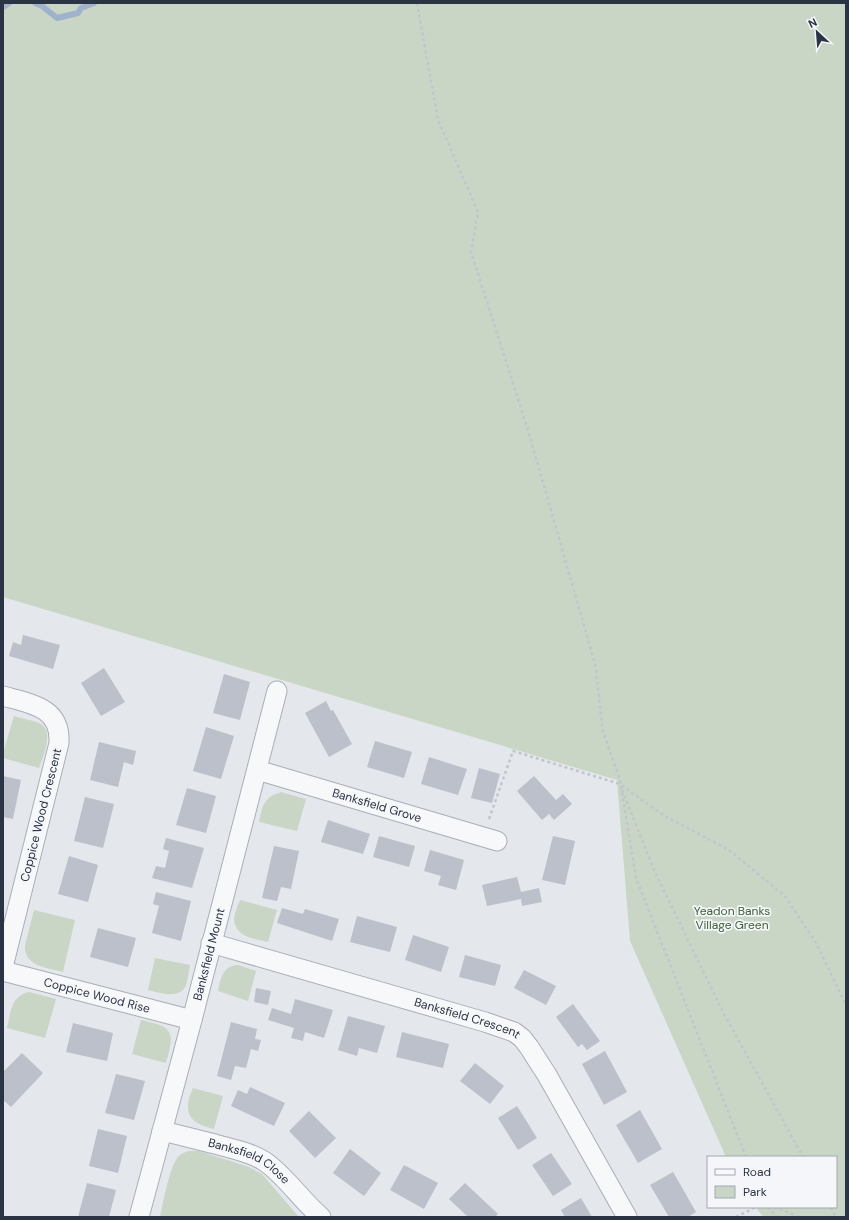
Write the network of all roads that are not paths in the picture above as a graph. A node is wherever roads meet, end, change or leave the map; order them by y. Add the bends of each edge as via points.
1 (277, 691) dead end
2 (3, 696) edge
3 (257, 770) junction
4 (489, 839) road end
5 (211, 943) junction
6 (3, 967) edge
7 (3, 971) edge
8 (192, 1020) junction
9 (162, 1131) junction
10 (139, 1217) edge
11 (321, 1217) edge
12 (627, 1217) edge

1 - 3 street, Banksfield Mount
2 - 6 street, Coppice Wood Crescent via 44,710 56,721 60,733
3 - 4 street, Banksfield Grove
3 - 5 street, Banksfield Mount
5 - 8 street, Banksfield Mount
5 - 12 street, Banksfield Crescent via 514,1032 529,1047 547,1075
7 - 8 street, Coppice Wood Rise
8 - 9 street, Banksfield Mount
9 - 10 street, Banksfield Mount
9 - 11 street, Banksfield Close via 234,1149 265,1162

